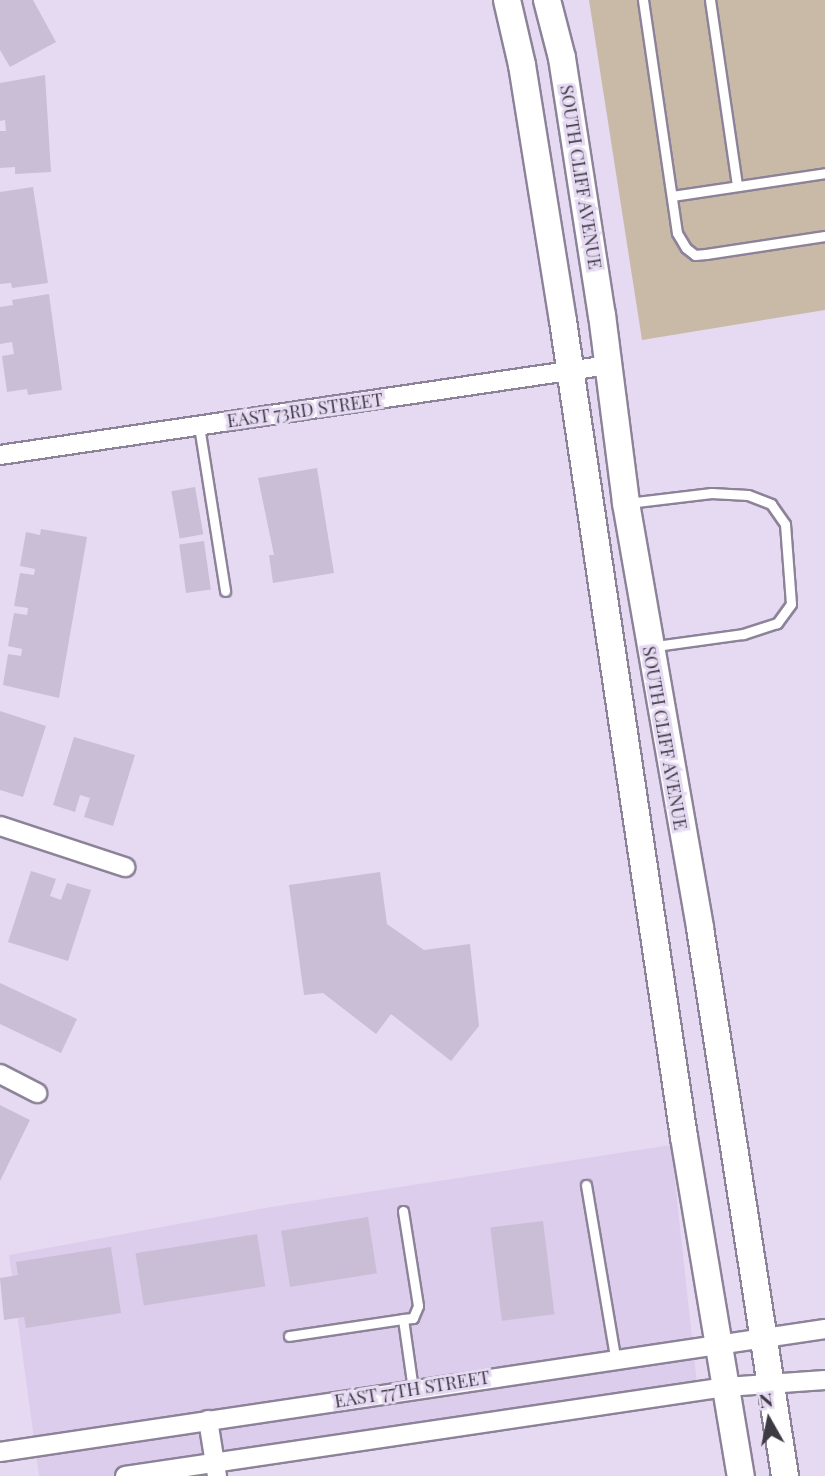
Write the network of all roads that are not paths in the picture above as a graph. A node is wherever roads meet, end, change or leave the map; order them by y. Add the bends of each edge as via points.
1 (507, 0) edge
2 (547, 0) edge
3 (643, 0) edge
4 (710, 0) edge
5 (825, 173) edge
6 (737, 186) junction
7 (672, 196) junction
8 (825, 236) edge
9 (609, 365) junction
10 (570, 371) junction
11 (200, 426) junction
12 (0, 455) edge
13 (626, 503) junction
14 (225, 591) dead end
15 (649, 647) junction
16 (0, 826) edge
17 (125, 867) dead end
18 (0, 1074) edge
19 (37, 1093) dead end
20 (586, 1185) dead end
21 (404, 1211) dead end
22 (402, 1319) junction
23 (825, 1329) edge
24 (289, 1336) dead end
25 (764, 1337) junction
26 (719, 1343) junction
27 (615, 1357) junction
28 (825, 1380) edge
29 (771, 1383) junction
30 (726, 1387) junction
31 (413, 1389) junction
32 (208, 1420) junction
33 (0, 1452) edge
34 (216, 1469) edge
35 (125, 1476) edge
36 (741, 1476) edge
37 (785, 1476) edge

1 - 10 main road via 522,65
2 - 9 main road, SOUTH CLIFF AVENUE via 562,58
3 - 7 lane
4 - 6 lane
5 - 6 lane
6 - 7 lane
7 - 8 lane via 677,233 695,255
9 - 10 street, EAST 73RD STREET
9 - 13 main road, SOUTH CLIFF AVENUE
10 - 11 street, EAST 73RD STREET
10 - 26 main road
11 - 12 street, EAST 73RD STREET
11 - 14 lane
13 - 15 main road, SOUTH CLIFF AVENUE
13 - 15 lane via 711,493 748,495 771,504 785,524 792,604 777,623 743,634
15 - 25 main road, SOUTH CLIFF AVENUE via 700,928
16 - 17 street
18 - 19 street
20 - 27 lane
21 - 22 lane via 418,1306 413,1318
22 - 24 lane
22 - 31 lane
23 - 25 street, EAST 77TH STREET
25 - 26 street, EAST 77TH STREET
25 - 29 main road, SOUTH CLIFF AVENUE
26 - 27 street, EAST 77TH STREET
26 - 30 main road
27 - 31 street, EAST 77TH STREET
28 - 29 street
29 - 30 street
29 - 37 main road, SOUTH CLIFF AVENUE
30 - 34 street
30 - 36 main road
31 - 32 street, EAST 77TH STREET
32 - 33 street, EAST 77TH STREET
32 - 34 street
34 - 35 street

